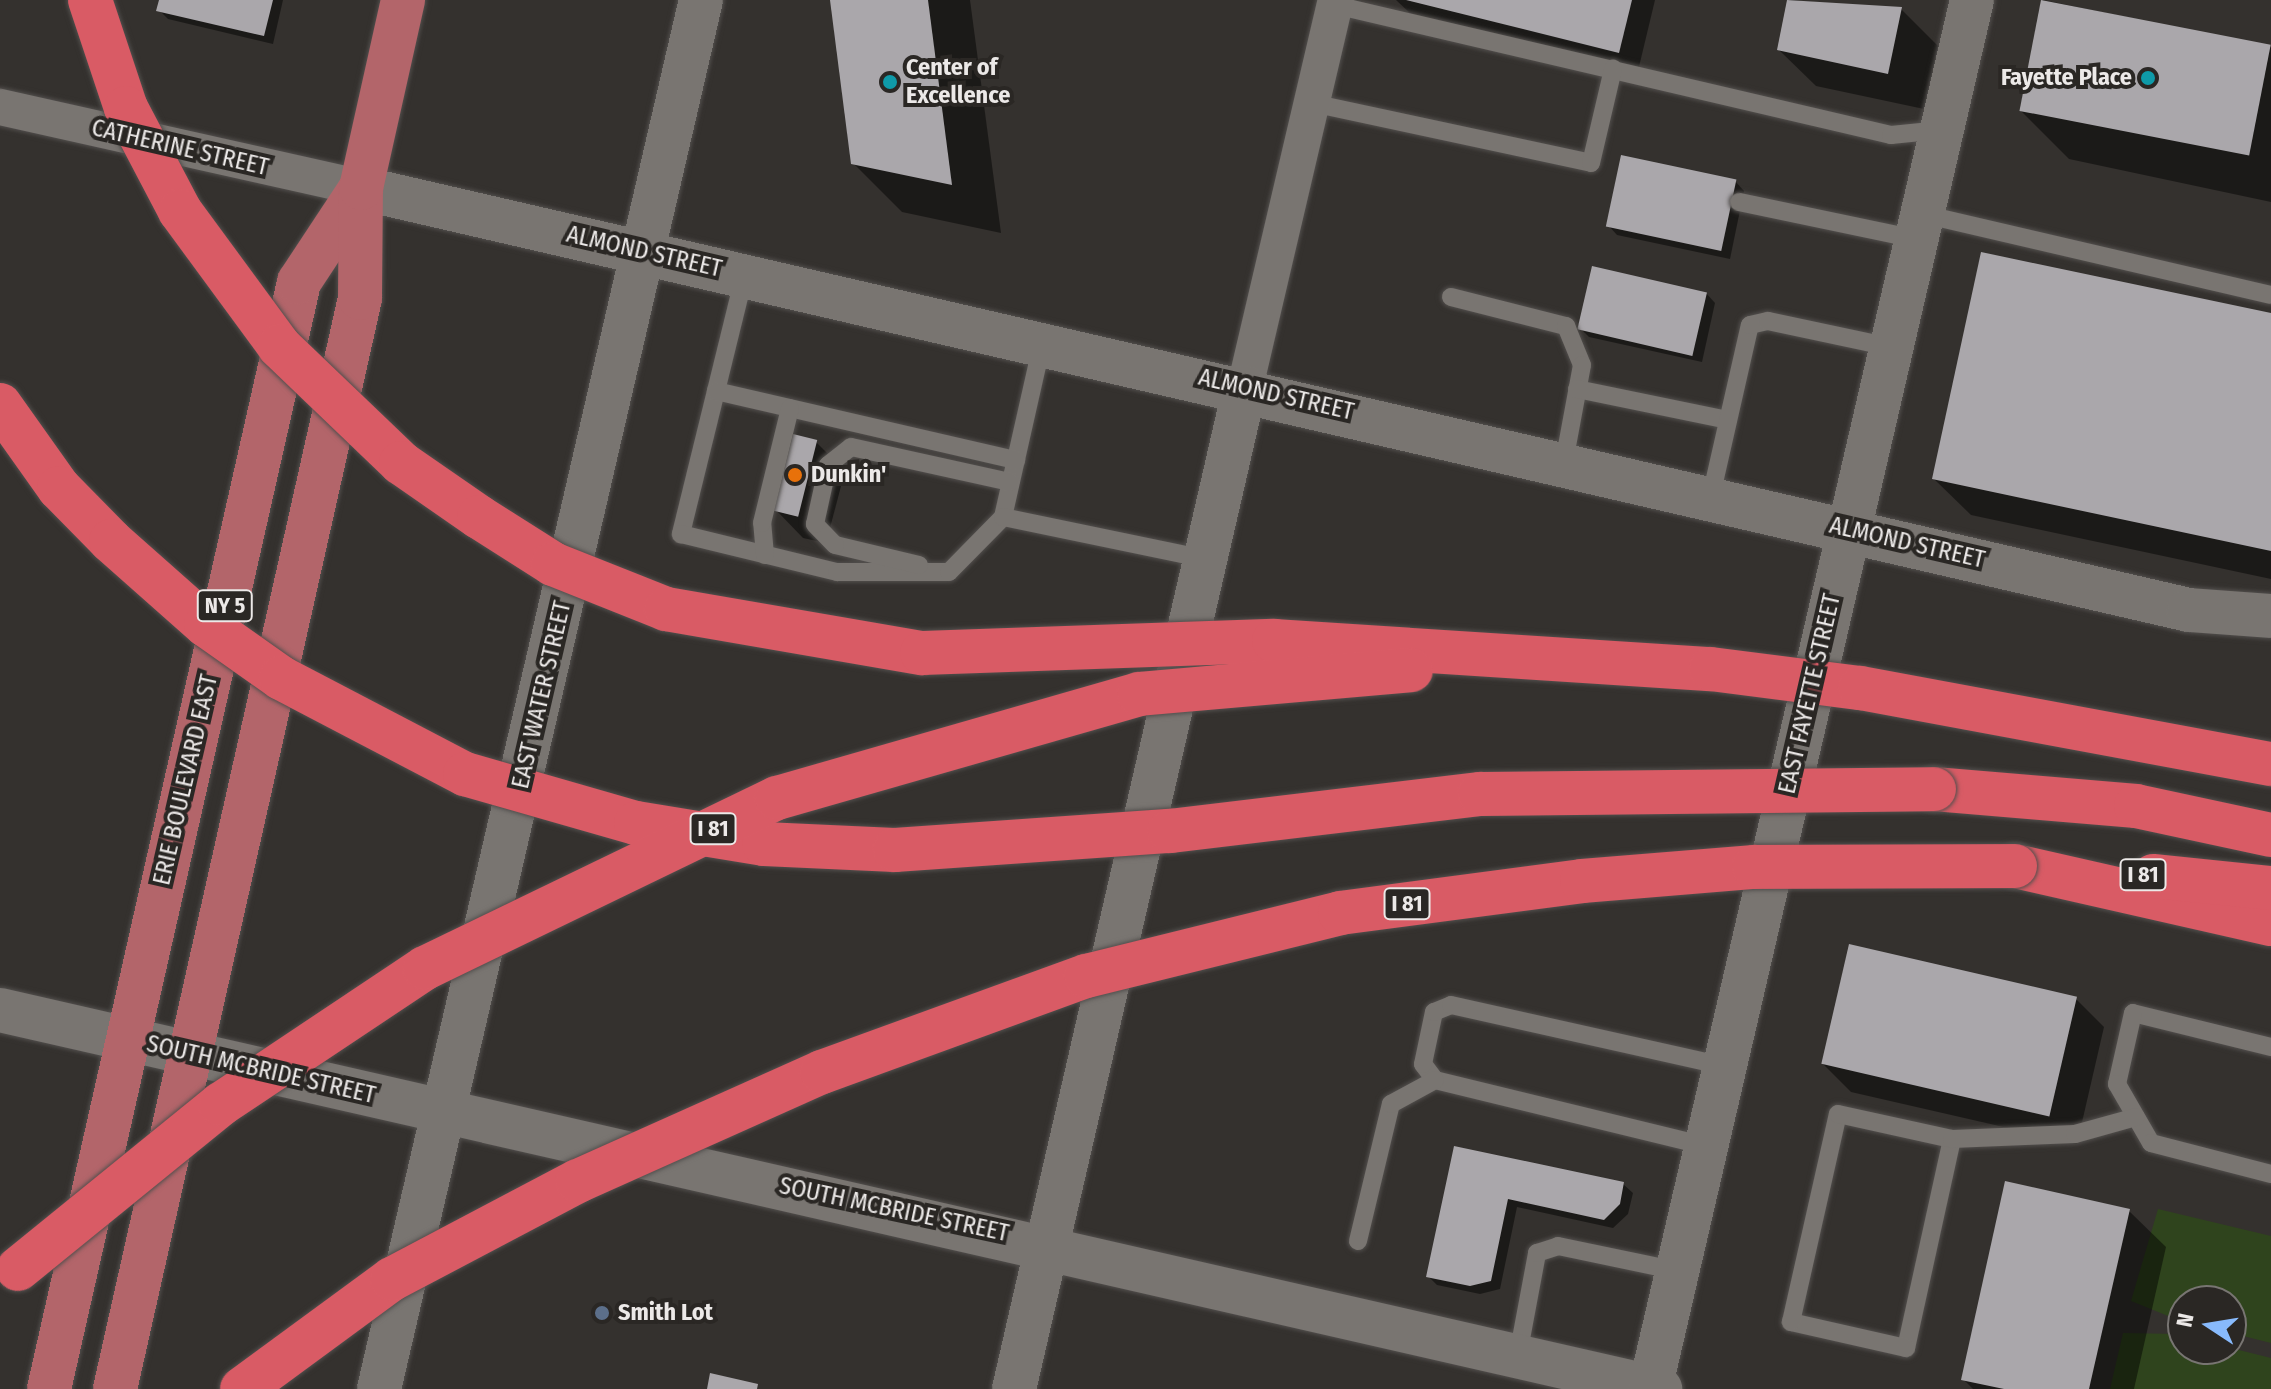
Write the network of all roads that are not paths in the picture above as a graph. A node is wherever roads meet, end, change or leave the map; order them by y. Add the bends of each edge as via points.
1 (90, 0) edge
2 (403, 0) edge
3 (701, 0) edge
4 (1972, 0) edge
5 (1335, 2) edge
6 (1613, 69) junction
7 (1312, 103) junction
8 (0, 107) edge
9 (1941, 130) junction
10 (361, 188) junction
11 (1739, 202) dead end
12 (1919, 226) junction
13 (644, 252) junction
14 (744, 274) junction
15 (2271, 295) edge
16 (1451, 297) dead end
17 (1043, 342) junction
18 (1890, 347) junction
19 (1245, 387) junction
20 (1577, 389) junction
21 (716, 391) junction
22 (0, 405) edge
23 (790, 408) junction
24 (1728, 420) junction
25 (1016, 460) junction
26 (1564, 462) junction
27 (1010, 482) junction
28 (1711, 496) junction
29 (1003, 517) junction
30 (1848, 529) junction
31 (765, 555) junction
32 (1206, 559) junction
33 (949, 572) junction
34 (2189, 610) junction
35 (2271, 616) edge
36 (2271, 648) edge
37 (1518, 662) junction
38 (2271, 764) edge
39 (2271, 835) edge
40 (2015, 866) junction
41 (2271, 888) edge
42 (2271, 924) edge
43 (0, 1010) edge
44 (126, 1040) junction
45 (2271, 1047) edge
46 (189, 1054) junction
47 (1725, 1066) junction
48 (1435, 1080) junction
49 (445, 1111) junction
50 (2136, 1117) junction
51 (1952, 1139) junction
52 (1706, 1146) junction
53 (2271, 1174) edge
54 (1358, 1241) dead end
55 (1048, 1244) junction
56 (1678, 1271) junction
57 (9, 1279) edge
58 (1518, 1355) junction
59 (1654, 1388) edge
60 (49, 1389) edge
61 (115, 1389) edge
62 (242, 1389) edge
63 (379, 1389) edge
64 (1014, 1389) edge

1 - 37 highway, bridge via 126,108 180,211 279,346 401,463 553,564 725,624 922,653 1274,641
2 - 10 main road, ERIE BOULEVARD EAST / NY 5
3 - 13 street, EAST WATER STREET
4 - 9 street, EAST FAYETTE STREET
5 - 6 lane
5 - 7 street
6 - 7 lane via 1591,163
6 - 9 lane via 1891,135
7 - 19 street
8 - 10 street, CATHERINE STREET
9 - 12 street, EAST FAYETTE STREET
10 - 13 street, ALMOND STREET
10 - 44 main road, ERIE BOULEVARD EAST / NY 5 via 299,282
10 - 46 main road, ERIE BOULEVARD EAST / NY 5 via 360,298
11 - 12 lane
12 - 15 lane
12 - 18 street, EAST FAYETTE STREET
13 - 14 street, ALMOND STREET
13 - 49 street, EAST WATER STREET
14 - 17 street, ALMOND STREET
14 - 21 lane
16 - 20 lane via 1566,326 1582,365
17 - 19 street, ALMOND STREET
17 - 25 lane
18 - 24 lane via 1768,321 1750,325
18 - 30 street, EAST FAYETTE STREET
19 - 26 street, ALMOND STREET
19 - 32 street
20 - 24 lane
20 - 26 lane
21 - 23 lane
21 - 31 lane via 681,534
22 - 39 highway, bridge via 59,488 111,541 206,625 281,678 465,774 636,823 764,844 895,850 1170,831 1480,794 1760,786 1934,789 2136,806
23 - 25 lane
23 - 31 lane via 762,523
24 - 28 lane
25 - 27 lane
26 - 28 street, ALMOND STREET
27 - 29 lane
27 - 33 lane via 851,447 828,465 815,524 835,545
28 - 30 street, ALMOND STREET
29 - 32 lane
29 - 33 lane
30 - 34 street, ALMOND STREET
30 - 47 street, EAST FAYETTE STREET
31 - 33 lane via 837,572
32 - 55 street
34 - 35 street, ALMOND STREET
34 - 36 street, ALMOND STREET
37 - 38 highway, I 81, bridge via 1711,669 1860,688
37 - 57 highway, I 81, bridge via 1139,694 777,798 425,968 221,1104
40 - 41 highway, I 81
40 - 42 highway
40 - 62 highway, I 81, bridge via 1754,867 1582,881 1340,913 1086,976 822,1072 578,1181 392,1279
43 - 44 street, SOUTH MCBRIDE STREET
44 - 46 street, SOUTH MCBRIDE STREET
44 - 60 main road, ERIE BOULEVARD EAST / NY 5
45 - 50 lane via 2133,1013 2117,1084
46 - 49 street, SOUTH MCBRIDE STREET
46 - 61 main road, ERIE BOULEVARD EAST / NY 5
47 - 48 lane via 1451,1005 1434,1012 1423,1064
47 - 52 street, EAST FAYETTE STREET
48 - 52 lane
48 - 54 lane via 1391,1104
49 - 55 street, SOUTH MCBRIDE STREET
49 - 63 street, EAST WATER STREET
50 - 51 lane via 2075,1134
50 - 53 lane via 2151,1143
51 - 51 lane via 1838,1114 1791,1322 1906,1348
52 - 56 street, EAST FAYETTE STREET
55 - 58 street, SOUTH MCBRIDE STREET
55 - 64 street
56 - 58 lane via 1558,1246 1537,1253
56 - 59 street, EAST FAYETTE STREET
58 - 59 street, SOUTH MCBRIDE STREET

